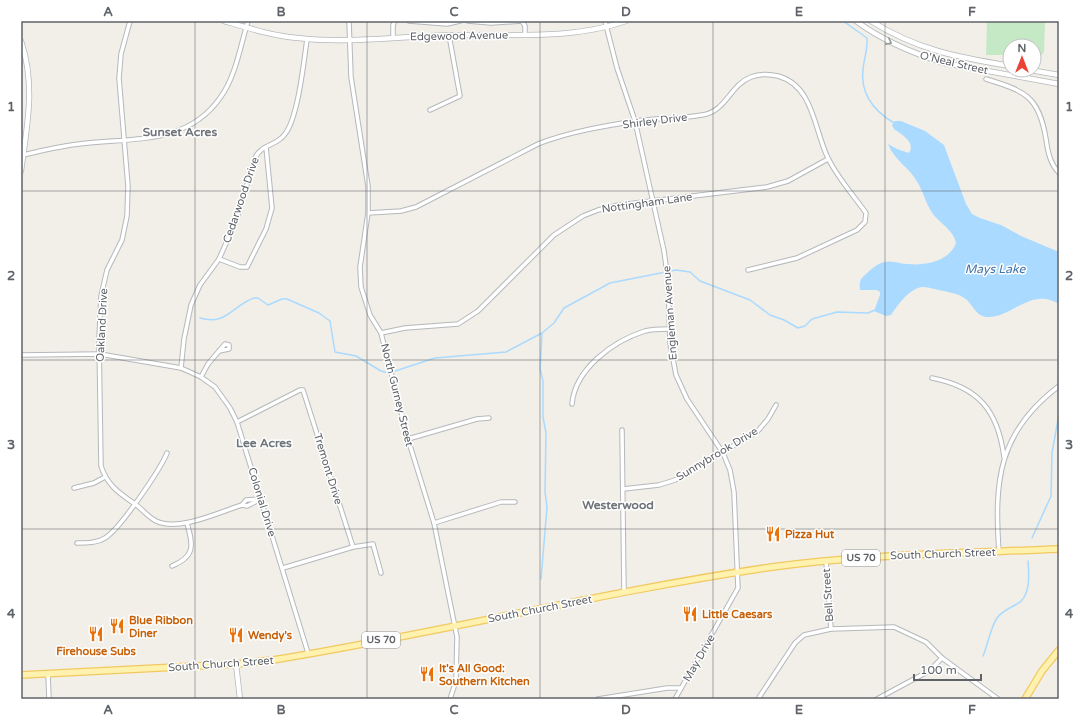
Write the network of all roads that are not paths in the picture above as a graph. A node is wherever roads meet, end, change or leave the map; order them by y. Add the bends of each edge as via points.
1 (130, 21) edge
2 (224, 21) edge
3 (248, 21) edge
4 (349, 21) edge
5 (395, 21) edge
6 (409, 21) edge
7 (460, 21) edge
8 (468, 21) edge
9 (605, 21) edge
10 (626, 21) edge
11 (856, 21) edge
12 (871, 21) edge
13 (246, 27) junction
14 (605, 27) junction
15 (449, 35) junction
16 (525, 35) junction
17 (393, 38) junction
18 (307, 39) junction
19 (349, 39) junction
20 (21, 41) edge
21 (1002, 64) edge
22 (1042, 72) edge
23 (1059, 75) edge
24 (986, 79) dead end
25 (1059, 84) edge
26 (430, 110) dead end
27 (635, 121) junction
28 (124, 139) junction
29 (266, 147) junction
30 (22, 156) edge
31 (828, 159) junction
32 (21, 171) edge
33 (1059, 173) edge
34 (653, 201) junction
35 (368, 213) junction
36 (219, 259) junction
37 (748, 270) dead end
38 (669, 329) junction
39 (381, 333) junction
40 (219, 351) dead end
41 (21, 354) edge
42 (100, 354) junction
43 (181, 368) junction
44 (201, 377) junction
45 (932, 378) dead end
46 (1059, 386) edge
47 (572, 404) dead end
48 (776, 405) dead end
49 (489, 418) dead end
50 (237, 422) junction
51 (622, 430) dead end
52 (408, 440) junction
53 (167, 453) dead end
54 (723, 453) junction
55 (1004, 458) junction
56 (105, 477) junction
57 (74, 488) dead end
58 (624, 489) junction
59 (261, 499) junction
60 (515, 502) dead end
61 (135, 504) junction
62 (187, 522) junction
63 (434, 523) junction
64 (78, 543) dead end
65 (353, 547) junction
66 (1059, 549) edge
67 (999, 552) junction
68 (826, 561) junction
69 (172, 566) dead end
70 (283, 568) junction
71 (381, 573) dead end
72 (738, 573) junction
73 (624, 593) junction
74 (456, 626) junction
75 (830, 629) junction
76 (1059, 650) edge
77 (308, 654) junction
78 (942, 658) junction
79 (236, 664) junction
80 (48, 674) junction
81 (21, 675) edge
82 (681, 688) junction
83 (49, 699) edge
84 (240, 699) edge
85 (450, 699) edge
86 (598, 699) edge
87 (675, 699) edge
88 (758, 699) edge
89 (877, 699) edge
90 (998, 699) edge
91 (1025, 699) edge

1 - 28 street, Oakland Drive via 119,78
2 - 13 street, Edgewood Avenue
3 - 13 street
4 - 19 street, North Gurney Street
5 - 17 street
6 - 7 street, Edgewood Avenue via 440,24
8 - 16 street, Edgewood Avenue via 522,21 526,26
9 - 14 street, Engleman Avenue
10 - 14 street, Edgewood Avenue
11 -> 25 street, O'Neal Street via 893,44 927,58
12 - 21 street, O'Neal Street via 899,37 930,50
13 - 18 street, Edgewood Avenue via 270,34
13 - 28 street via 232,75 220,98 207,114 190,127 169,135
14 - 16 street, Edgewood Avenue via 579,33
14 - 27 street, Engleman Avenue
15 - 16 street, Edgewood Avenue
15 - 17 street, Edgewood Avenue
15 - 26 street via 460,96
17 - 19 street, Edgewood Avenue
18 - 19 street, Edgewood Avenue
18 - 29 street, Cedarwood Drive via 304,68 291,123 281,139
19 - 35 street, North Gurney Street via 351,77 368,186
20 - 30 street via 28,67 30,95
22 - 23 street
24 - 33 street via 1017,90 1036,106 1043,122 1049,158
27 - 31 street, Shirley Drive via 704,115 720,107 744,81 760,75 774,75 797,86 806,98
27 - 34 street, Engleman Avenue
27 - 35 street, Shirley Drive via 549,140 416,207 401,211
28 - 30 street via 63,146
28 - 42 street, Oakland Drive via 127,221 122,240 107,270 101,296
29 - 36 street, Cedarwood Drive via 259,150 255,158 236,221
29 - 36 street via 272,208 266,229 247,267
30 - 32 street
31 - 34 street, Nottingham Lane via 788,181 767,187
31 - 37 street, Shirley Drive via 866,213 865,222 857,230 797,258
34 - 38 street, Engleman Avenue via 666,262
34 - 39 street, Nottingham Lane via 598,210 568,224 538,249 478,310 458,324 405,328
35 - 39 street, North Gurney Street via 360,258 360,277 370,315
36 - 43 street, Cedarwood Drive via 200,285 191,305
38 - 47 street via 645,331 600,354 575,389
38 - 54 street, Engleman Avenue via 672,360 681,388
39 - 52 street, North Gurney Street
40 - 44 street
41 - 42 street, Colonial Drive
42 - 43 street, Colonial Drive
42 - 56 street, Oakland Drive via 100,456
43 - 44 street, Colonial Drive
44 - 50 street, Colonial Drive via 215,387 223,397
45 - 55 street via 968,390 986,406 999,429
46 - 55 street via 1026,417
48 - 54 street, Sunnybrook Drive via 757,432
49 - 52 street via 477,419
50 - 59 street, Colonial Drive
50 - 65 street, Tremont Drive via 303,390
51 - 58 street
52 - 63 street, North Gurney Street
53 - 61 street
54 - 58 street, Sunnybrook Drive via 675,480 659,485
54 - 72 street, Engleman Avenue via 730,470 734,492
55 - 67 street via 997,499
56 - 57 street
56 - 61 street, Oakland Drive via 118,493
58 - 73 street
59 - 62 street, Oakland Drive via 254,504 242,505
59 - 70 street, Colonial Drive
60 - 63 street via 501,502
61 - 62 street, Oakland Drive via 156,521 175,524
61 - 64 street via 107,537 96,542
62 - 69 street via 191,550 181,562
63 - 74 street, North Gurney Street
65 - 70 street
65 - 71 street via 373,544
66 - 67 main road, South Church Street / US 70
67 - 68 main road, South Church Street / US 70 via 913,554
68 - 72 main road, South Church Street / US 70
68 - 75 street, Bell Street
70 - 77 street, Colonial Drive
72 - 73 main road, South Church Street / US 70
72 - 82 street, May Drive via 738,588 732,601
73 - 74 main road, South Church Street / US 70
74 - 77 main road, South Church Street / US 70
74 - 85 street, North Gurney Street via 456,681
75 - 78 street via 894,627 926,642
75 - 88 street via 799,638
76 - 91 main road
77 - 79 main road, South Church Street / US 70
78 - 89 street via 929,671
78 - 90 street
79 - 80 main road, South Church Street / US 70
79 - 84 street
80 - 81 main road, South Church Street / US 70
80 - 83 street
82 - 86 street
82 - 87 street, May Drive

